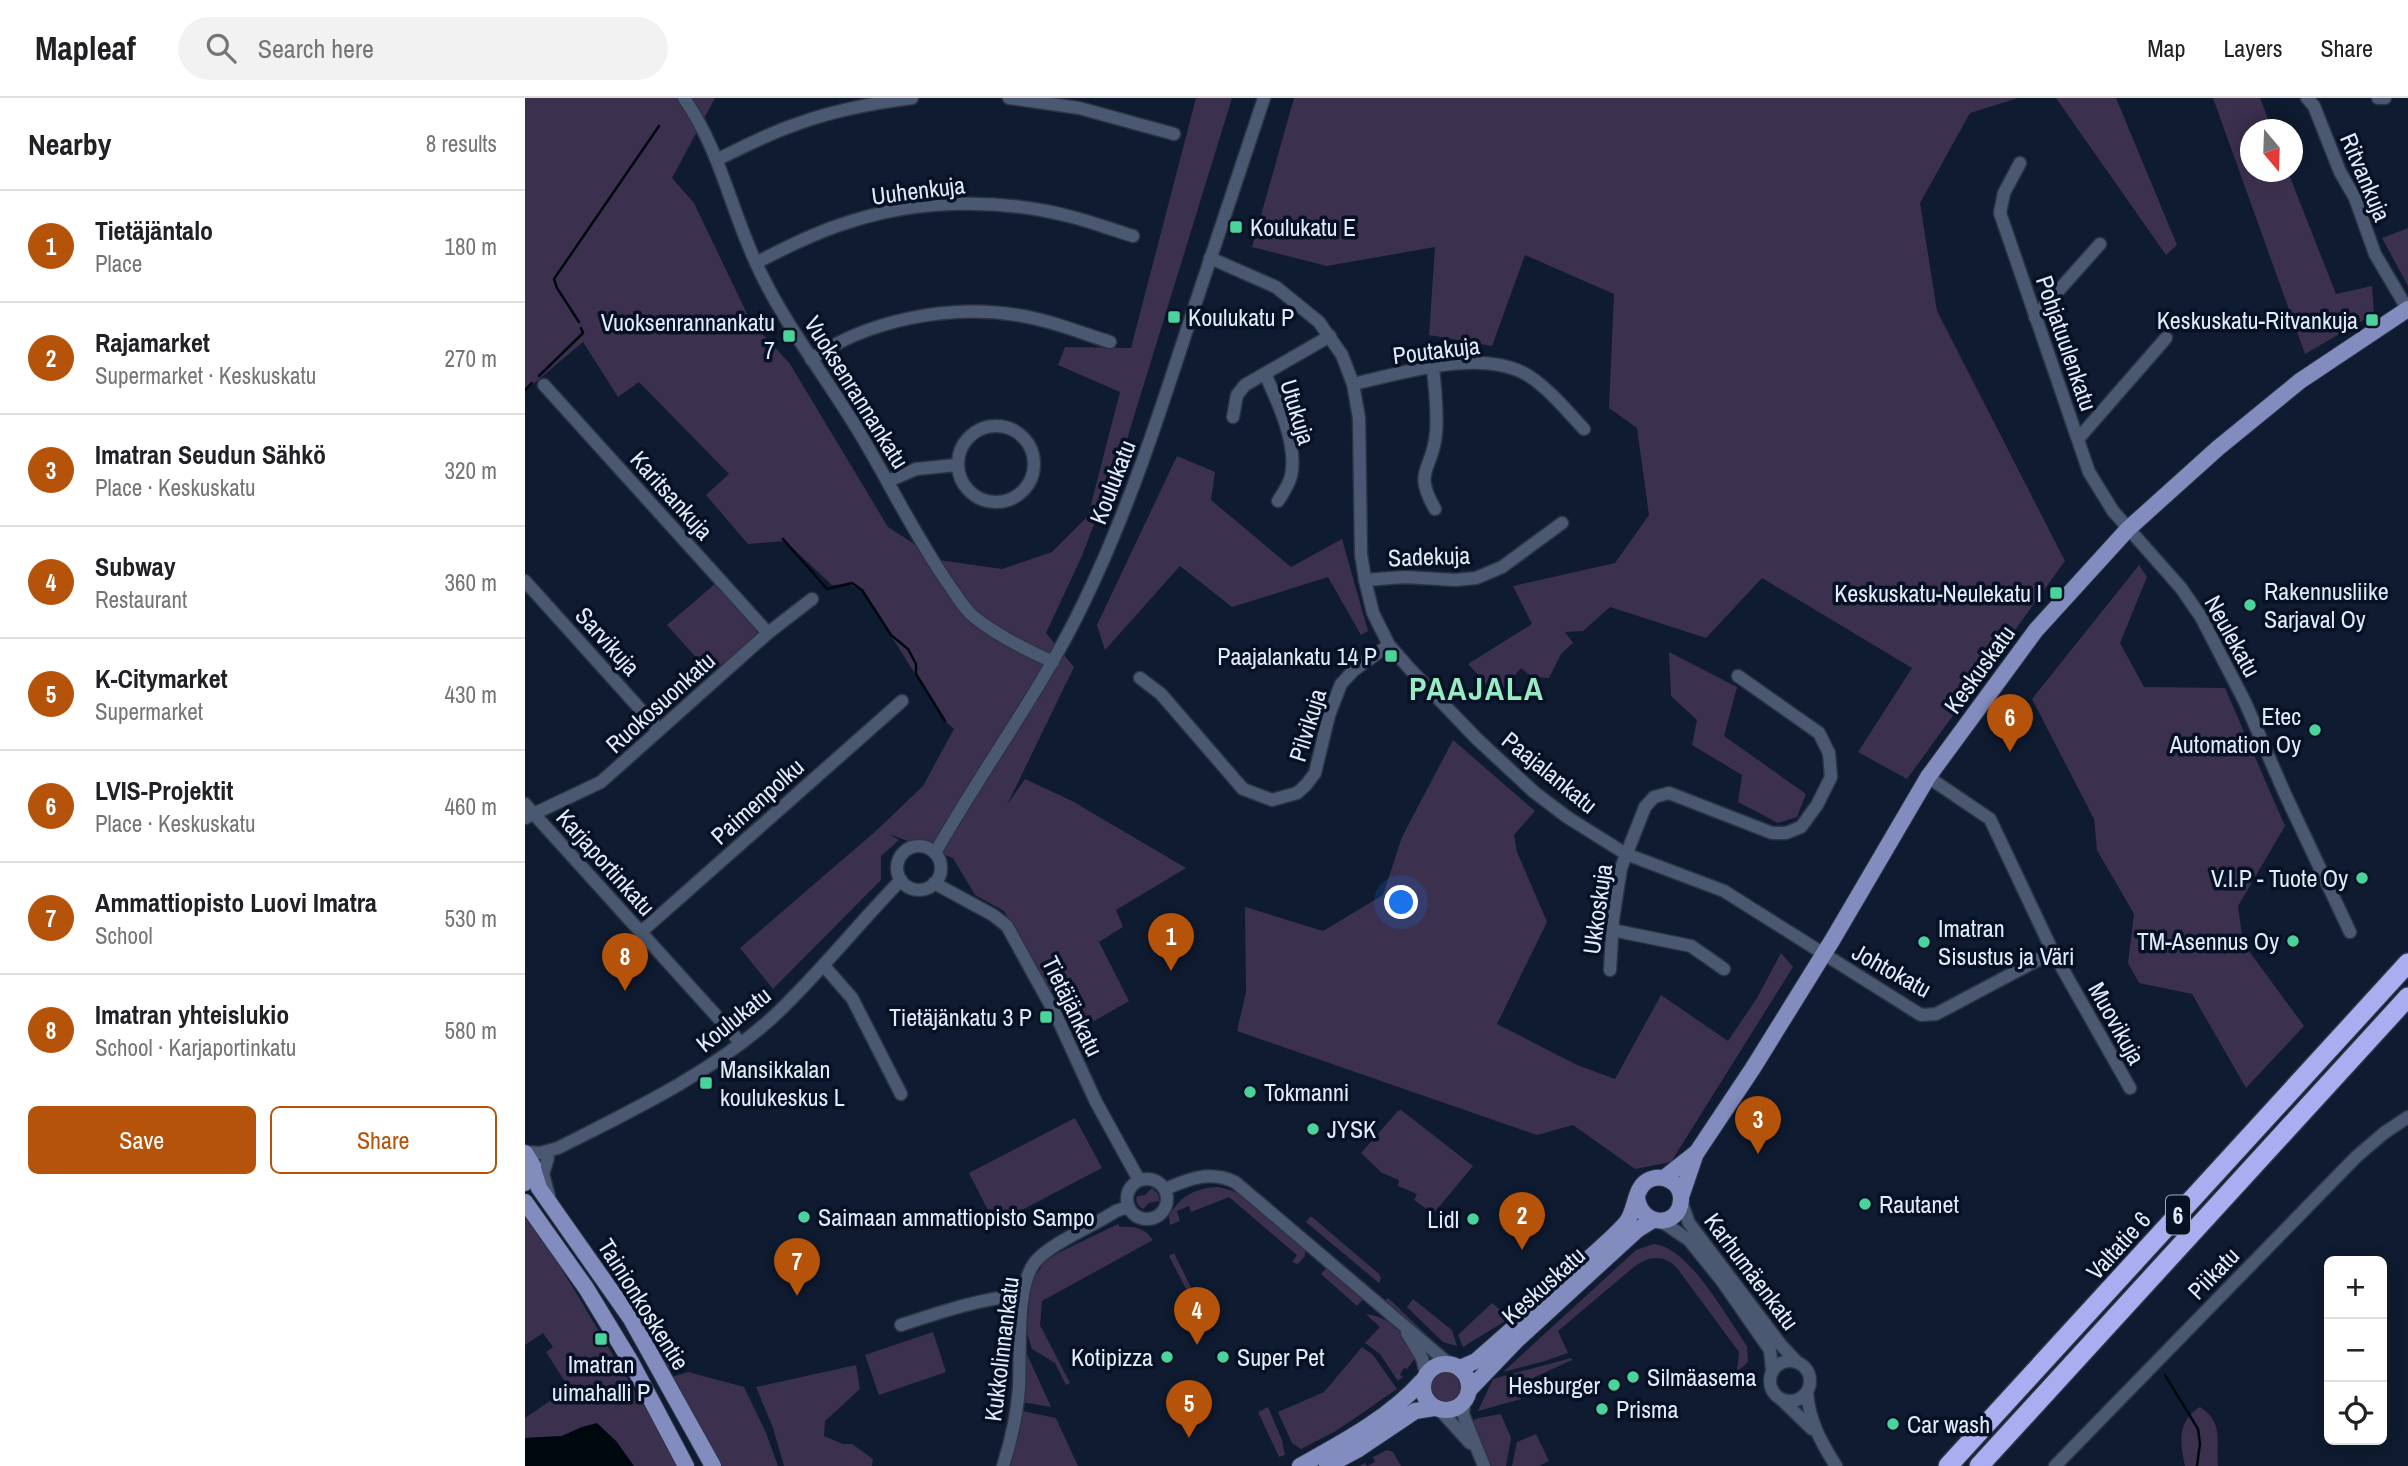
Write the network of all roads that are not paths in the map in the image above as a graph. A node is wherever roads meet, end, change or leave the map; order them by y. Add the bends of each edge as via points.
1 (684, 98) edge
2 (912, 98) edge
3 (1009, 98) edge
4 (1264, 98) edge
5 (2307, 98) edge
6 (2378, 98) edge
7 (2385, 98) edge
8 (1174, 134) dead end
9 (718, 159) junction
10 (2020, 163) dead end
11 (1133, 236) dead end
12 (2100, 244) dead end
13 (1210, 258) junction
14 (756, 263) junction
15 (2408, 309) edge
16 (2035, 317) junction
17 (1330, 337) junction
18 (2165, 338) dead end
19 (1110, 342) dead end
20 (811, 359) junction
21 (1433, 368) junction
22 (1265, 374) junction
23 (1353, 384) junction
24 (544, 385) dead end
25 (1233, 417) dead end
26 (1584, 429) dead end
27 (2078, 439) junction
28 (957, 465) junction
29 (888, 481) junction
30 (1278, 501) dead end
31 (1435, 509) dead end
32 (1562, 523) dead end
33 (2128, 529) junction
34 (1365, 580) junction
35 (525, 581) edge
36 (812, 599) dead end
37 (768, 633) junction
38 (1389, 645) junction
39 (1053, 662) junction
40 (1738, 676) dead end
41 (1140, 678) dead end
42 (902, 701) dead end
43 (660, 730) junction
44 (1928, 777) junction
45 (528, 812) edge
46 (935, 853) junction
47 (1626, 854) junction
48 (901, 880) junction
49 (934, 883) junction
50 (1612, 930) junction
51 (641, 932) junction
52 (2350, 932) dead end
53 (2053, 952) junction
54 (1824, 955) junction
55 (2408, 963) edge
56 (824, 966) junction
57 (1724, 969) dead end
58 (1610, 970) dead end
59 (2408, 997) edge
60 (740, 1042) junction
61 (2130, 1088) dead end
62 (901, 1094) dead end
63 (2408, 1117) edge
64 (558, 1148) junction
65 (1697, 1152) junction
66 (525, 1153) edge
67 (548, 1158) junction
68 (529, 1176) edge
69 (1664, 1178) junction
70 (1139, 1180) junction
71 (1165, 1189) junction
72 (1637, 1197) junction
73 (1681, 1199) junction
74 (525, 1202) edge
75 (551, 1203) junction
76 (1128, 1207) junction
77 (1657, 1221) junction
78 (1023, 1295) junction
79 (1401, 1324) junction
80 (901, 1325) dead end
81 (1797, 1362) junction
82 (1454, 1366) junction
83 (1772, 1370) junction
84 (1424, 1378) junction
85 (1807, 1392) junction
86 (1467, 1396) junction
87 (1782, 1400) junction
88 (1437, 1409) junction
89 (1817, 1434) junction
90 (1475, 1448) junction
91 (686, 1466) edge
92 (713, 1466) edge
93 (1003, 1466) edge
94 (1300, 1466) edge
95 (1327, 1466) edge
96 (1484, 1466) edge
97 (1836, 1466) edge
98 (1948, 1466) edge
99 (1979, 1466) edge
100 (2055, 1466) edge

1 - 9 street, Vuoksenrannankatu
2 - 9 street via 806,120
3 - 8 street via 1079,108
4 - 13 street, Koulukatu
5 - 15 street, Ritvankuja via 2355,198 2375,254
6 - 7 street
9 - 14 street, Vuoksenrannankatu
10 - 16 street, Pohjatuulenkatu via 2004,193 2000,213
11 - 14 street, Uuhenkuja via 1070,216 1005,205 944,203 847,222
12 - 16 street
13 - 17 street, Paajalankatu via 1276,288 1319,322
13 - 39 street, Koulukatu via 1148,450 1109,549
14 - 20 street, Vuoksenrannankatu
15 - 33 main road, Keskuskatu via 2268,407
16 - 27 street, Pohjatuulenkatu
17 - 22 street
17 - 23 street, Paajalankatu
18 - 27 street
19 - 20 street via 1014,315 938,314 863,330
20 - 29 street, Vuoksenrannankatu
21 - 23 street, Poutakuja
21 - 26 street, Poutakuja via 1474,362 1513,368 1531,377
21 - 31 street via 1436,432 1433,455 1423,471 1425,492
22 - 25 street via 1237,395
22 - 30 street, Utukuja via 1290,442 1291,474
23 - 34 street, Paajalankatu via 1359,418
24 - 37 street, Karitsankuja
27 - 33 street, Pohjatuulenkatu via 2089,472
28 - 28 street via 968,490 990,502 1003,502 1025,489 1034,465 1026,441 1005,427 992,426 966,440
28 - 29 street via 916,469
29 - 39 street, Vuoksenrannankatu via 932,559 974,616
32 - 34 street, Sadekuja via 1502,567 1476,578
33 - 44 main road, Keskuskatu via 2036,630
33 - 52 street, Neulekatu via 2181,587 2201,617
34 - 38 street, Paajalankatu via 1373,613
35 - 43 street, Sarvikuja
36 - 37 street, Ruokosuonkatu
37 - 43 street, Ruokosuonkatu
38 - 41 street, Pilvikuja via 1342,684 1315,773 1307,785 1272,800 1243,789 1161,694
38 - 47 street, Paajalankatu via 1534,792
39 - 46 street, Koulukatu
40 - 47 street, Ukkoskuja via 1819,733 1829,753 1831,777 1817,805 1801,827 1772,833 1669,793 1654,797 1645,807
42 - 51 street, Paimenpolku
43 - 45 street, Ruokosuonkatu via 601,782
44 - 53 street, Muovikuja via 1990,819
44 - 54 main road, Keskuskatu
45 - 51 street, Karjaportinkatu
46 - 48 street via 923,846 903,853 897,866
46 - 49 street via 940,872
47 - 50 street, Ukkoskuja
47 - 54 street, Paajalankatu via 1724,891
48 - 49 street via 917,889
48 - 56 street, Koulukatu
49 - 70 street, Tietäjänkatu via 1007,926
50 - 57 street via 1691,946
50 - 58 street, Ukkoskuja
51 - 60 street, Karjaportinkatu
53 - 54 street, Johtokatu via 1936,1014 1921,1015
53 - 61 street, Muovikuja
54 - 65 main road, Keskuskatu
55 - 98 highway, Valtatie 6 / 6
56 - 60 street, Koulukatu
56 - 62 street via 852,998
59 - 99 highway, Valtatie 6 / 6
60 - 64 street, Koulukatu via 689,1079
63 - 100 street, Piikatu via 2356,1157
64 - 66 street
64 - 67 street
65 - 69 main road, Keskuskatu
65 - 73 main road, Keskuskatu
66 - 68 main road, Tainionkoskentie via 531,1160
67 - 68 street
67 - 75 street via 543,1174
68 - 75 main road, Tainionkoskentie
69 - 72 main road via 1649,1179
69 - 73 main road via 1675,1184
70 - 71 street via 1153,1179
70 - 76 street via 1127,1192
71 - 76 street via 1166,1205 1156,1217 1140,1218
71 - 79 street via 1202,1175 1235,1182
72 - 77 main road via 1641,1212
72 - 82 main road, Keskuskatu via 1627,1222 1556,1290 1476,1361
73 - 77 main road via 1675,1215
73 - 81 street, Karhumäenkatu via 1689,1223
74 - 91 main road, Tainionkoskentie via 631,1362
75 - 92 main road, Tainionkoskentie via 631,1319
76 - 78 street, Kukkolinnankatu via 1044,1252 1028,1274
77 - 83 street, Karhumäenkatu via 1689,1240 1722,1281 1770,1350
77 - 86 main road, Keskuskatu via 1637,1230 1517,1340
78 - 80 street via 953,1308
78 - 93 street, Kukkolinnankatu via 1019,1388
79 - 82 street
79 - 84 street via 1422,1358
81 - 83 street via 1783,1361
81 - 85 street via 1808,1372
82 - 84 main road via 1437,1365
82 - 86 main road via 1468,1381
83 - 87 street via 1771,1390
84 - 88 main road via 1423,1395
84 - 94 main road via 1374,1422
85 - 87 street via 1793,1401
85 - 89 street
86 - 88 main road via 1452,1409
86 - 90 street via 1463,1414
87 - 89 street
88 - 90 street
88 - 95 main road via 1415,1411
89 - 97 street
90 - 96 street

